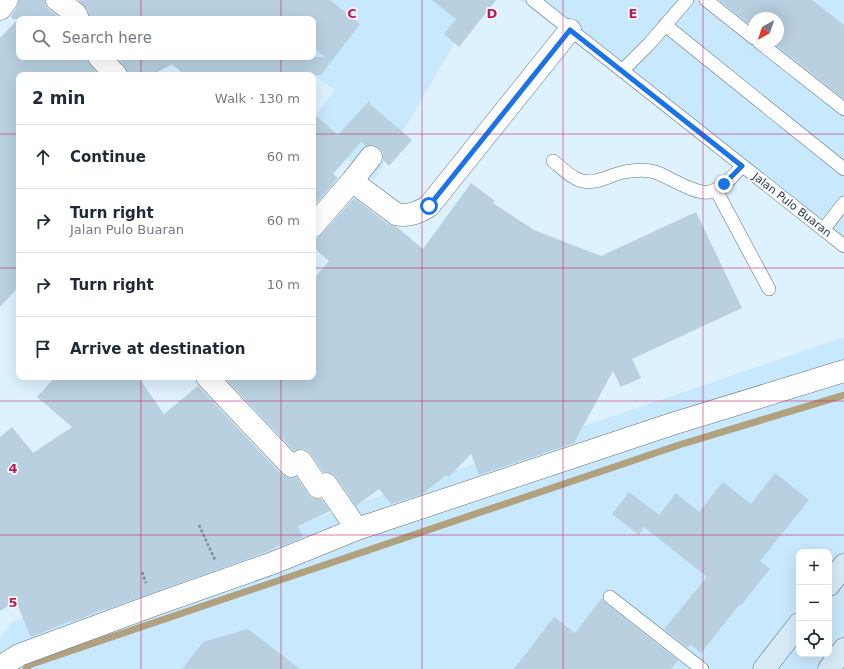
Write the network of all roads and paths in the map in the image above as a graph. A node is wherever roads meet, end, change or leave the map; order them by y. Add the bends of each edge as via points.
1 (7, 0) edge
2 (57, 0) edge
3 (533, 0) edge
4 (687, 0) edge
5 (706, 0) edge
6 (0, 9) edge
7 (77, 16) edge
8 (665, 25) junction
9 (570, 30) junction
10 (748, 33) edge
11 (767, 48) edge
12 (102, 60) edge
13 (622, 71) junction
14 (113, 72) edge
15 (844, 109) edge
16 (371, 157) dead end
17 (553, 160) dead end
18 (742, 166) junction
19 (844, 169) edge
20 (352, 181) junction
21 (716, 190) junction
22 (844, 203) edge
23 (316, 223) edge
24 (823, 230) junction
25 (844, 246) edge
26 (769, 289) dead end
27 (844, 371) edge
28 (210, 380) edge
29 (199, 524) dead end
30 (357, 529) junction
31 (844, 565) edge
32 (224, 580) junction
33 (832, 581) edge
34 (610, 597) dead end
35 (796, 628) edge
36 (844, 649) edge
37 (0, 667) edge
38 (702, 669) edge
39 (764, 669) edge
40 (829, 669) edge

1 - 6 street
2 - 7 street
3 - 9 lane, Jalan Pulo Buaran
4 - 8 lane
5 - 10 lane
8 - 13 lane
8 - 19 lane
9 - 13 lane, Jalan Pulo Buaran
9 - 20 street via 429,206 418,213 404,216 396,214
11 - 15 lane
12 - 14 street
13 - 18 lane, Jalan Pulo Buaran
16 - 20 street
17 - 21 lane via 569,174 585,182 638,170 653,172 692,189 706,192
18 - 21 lane
18 - 24 lane, Jalan Pulo Buaran
20 - 23 street
21 - 26 lane
22 - 24 lane
24 - 25 lane, Jalan Pulo Buaran
27 - 30 street via 672,424
28 - 30 street via 291,466 301,461 318,487 326,484
29 - 32 path
30 - 32 street
31 - 33 street
32 - 37 street via 19,655
34 - 38 lane
35 - 39 street
36 - 40 street

